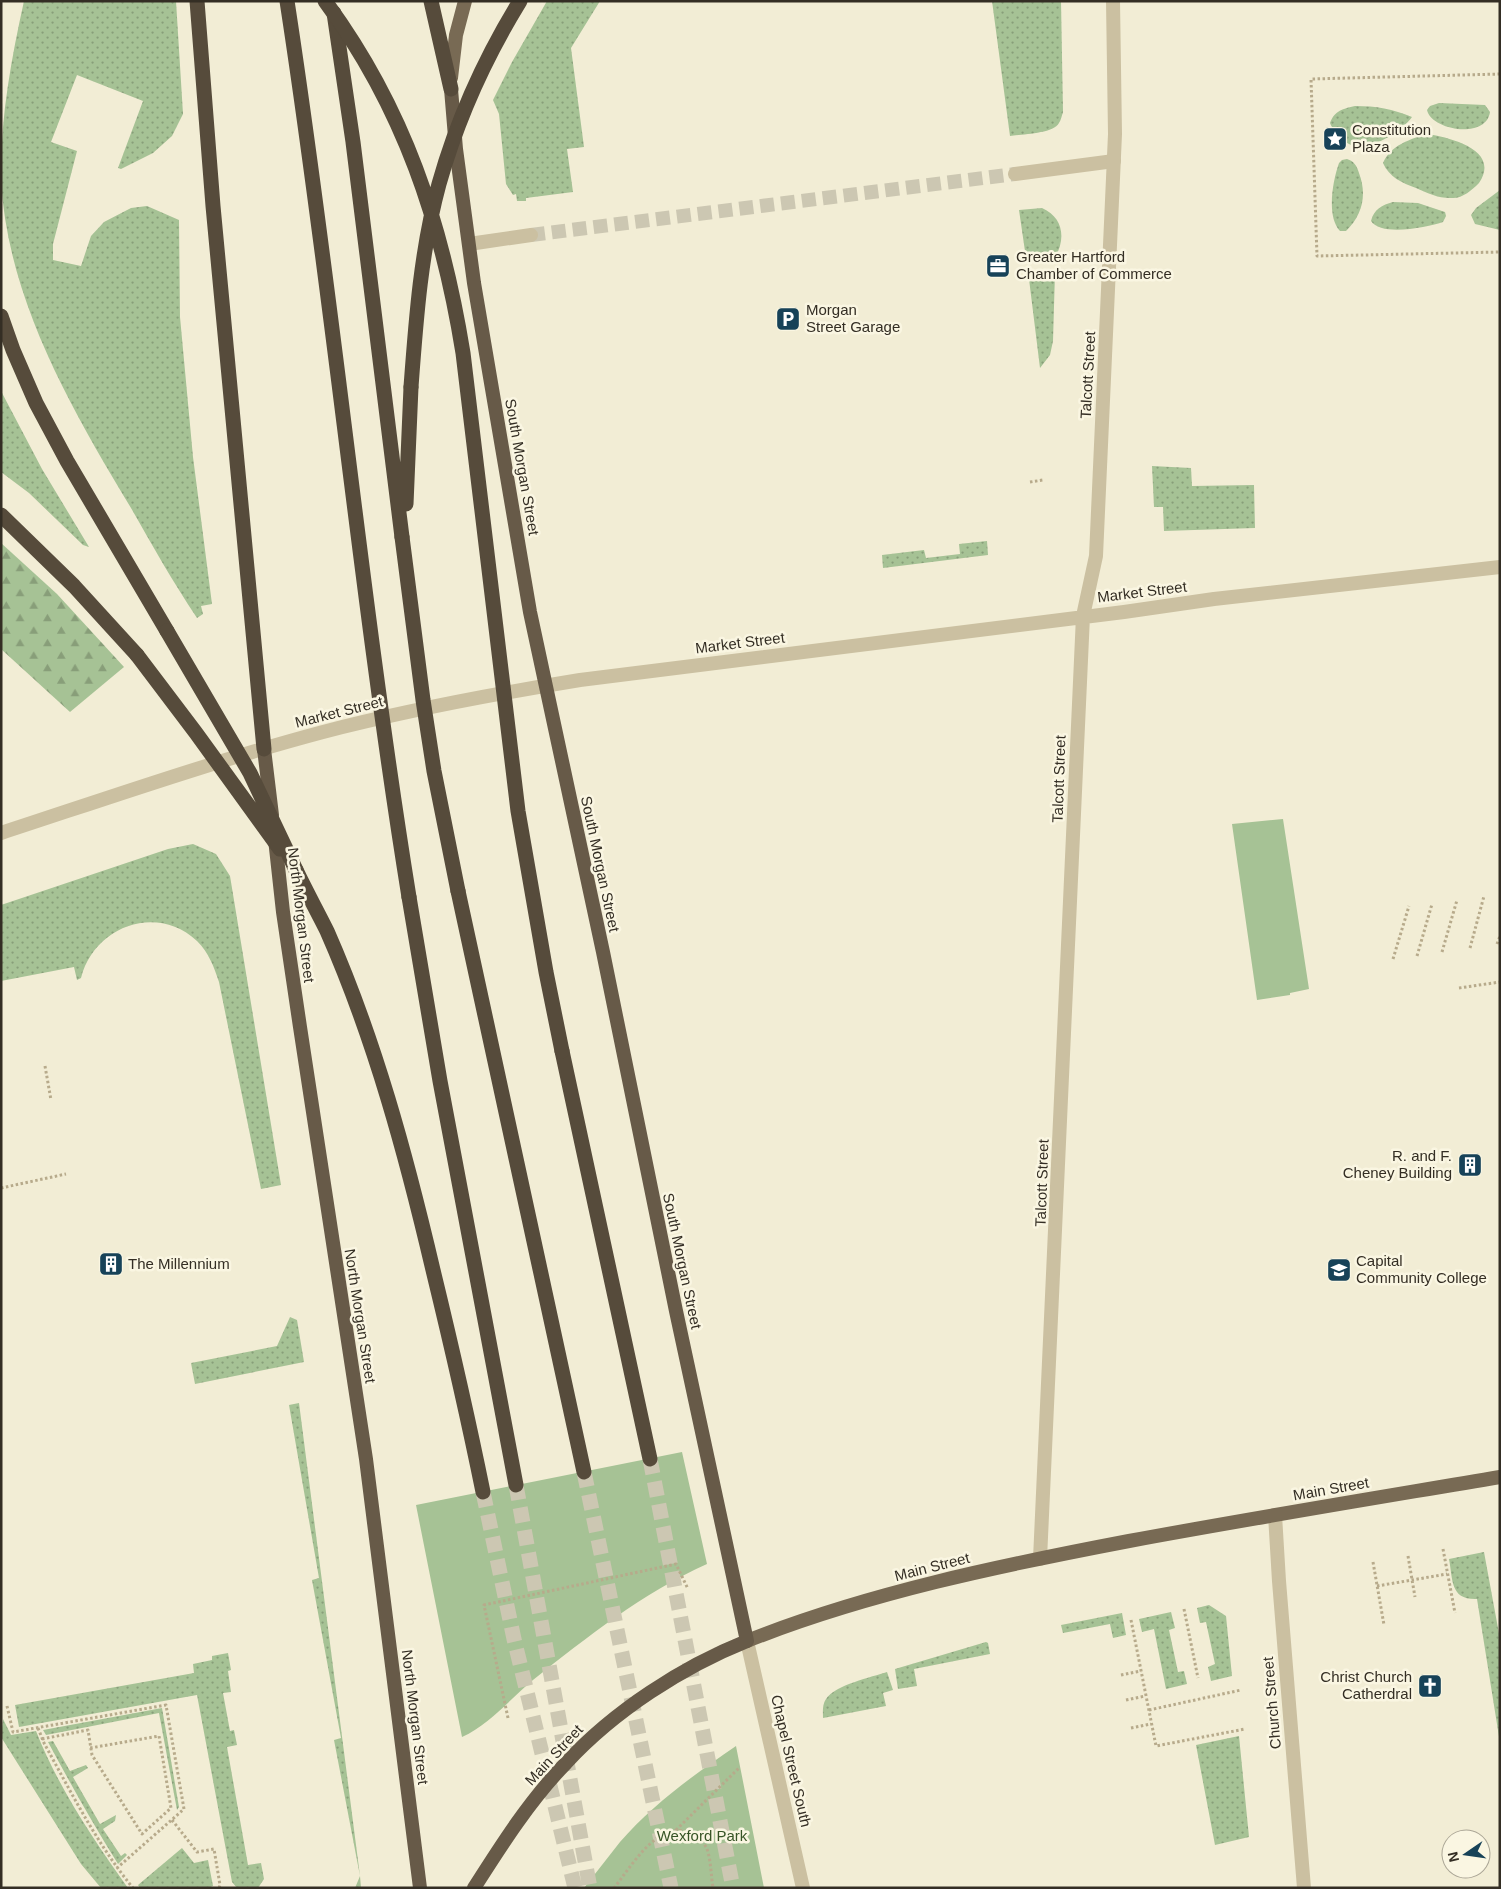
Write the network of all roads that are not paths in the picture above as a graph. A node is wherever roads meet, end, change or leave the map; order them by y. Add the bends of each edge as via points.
1 (197, 1) edge
2 (287, 1) edge
3 (325, 1) edge
4 (332, 1) edge
5 (431, 1) edge
6 (465, 1) edge
7 (520, 1) edge
8 (1113, 1) edge
9 (451, 89) junction
10 (1114, 161) junction
11 (1015, 174) tunnel mouth
12 (531, 235) tunnel mouth
13 (469, 244) junction
14 (1, 316) edge
15 (1, 515) edge
16 (402, 537) junction
17 (1500, 567) edge
18 (1083, 616) junction
19 (546, 685) junction
20 (264, 749) junction
21 (1, 834) edge
22 (296, 870) junction
23 (650, 1458) tunnel mouth
24 (584, 1472) tunnel mouth
25 (1500, 1477) edge
26 (516, 1486) tunnel mouth
27 (483, 1492) tunnel mouth
28 (1275, 1514) junction
29 (1040, 1559) junction
30 (747, 1641) junction
31 (420, 1888) edge
32 (474, 1888) edge
33 (803, 1888) edge
34 (1304, 1888) edge

1 - 20 highway via 214,225
2 - 26 highway, bridge via 319,216 392,792 440,1081
3 - 23 highway, bridge via 367,66 395,118 418,172 455,300 518,811 562,1051
4 - 16 highway, bridge via 353,142
5 - 9 highway
6 - 9 main road via 456,35
7 - 16 highway, bridge via 466,106 447,158 432,218 416,323
8 - 10 street, Talcott Street
9 - 13 highway, South Morgan Street
10 - 11 street
10 - 18 street, Talcott Street via 1096,556
12 - 13 street
13 - 19 highway, South Morgan Street via 530,612
14 - 22 highway, bridge via 36,403 250,773
15 - 22 highway, bridge via 74,586 137,655
16 - 24 highway, bridge via 434,771
17 - 18 street, Market Street
18 - 19 street, Market Street
18 - 29 street, Talcott Street
19 - 20 street, Market Street via 416,710
19 - 30 highway, South Morgan Street
20 - 21 street, Market Street
20 - 31 highway, North Morgan Street via 283,912 366,1459
22 - 27 highway via 331,942 375,1058 397,1128 446,1322
25 - 28 main road, Main Street
28 - 29 main road, Main Street
28 - 34 street, Church Street
29 - 30 main road, Main Street via 879,1598
30 - 32 highway, Main Street via 716,1654 662,1686 623,1712 581,1748 528,1809
30 - 33 street, Chapel Street South

